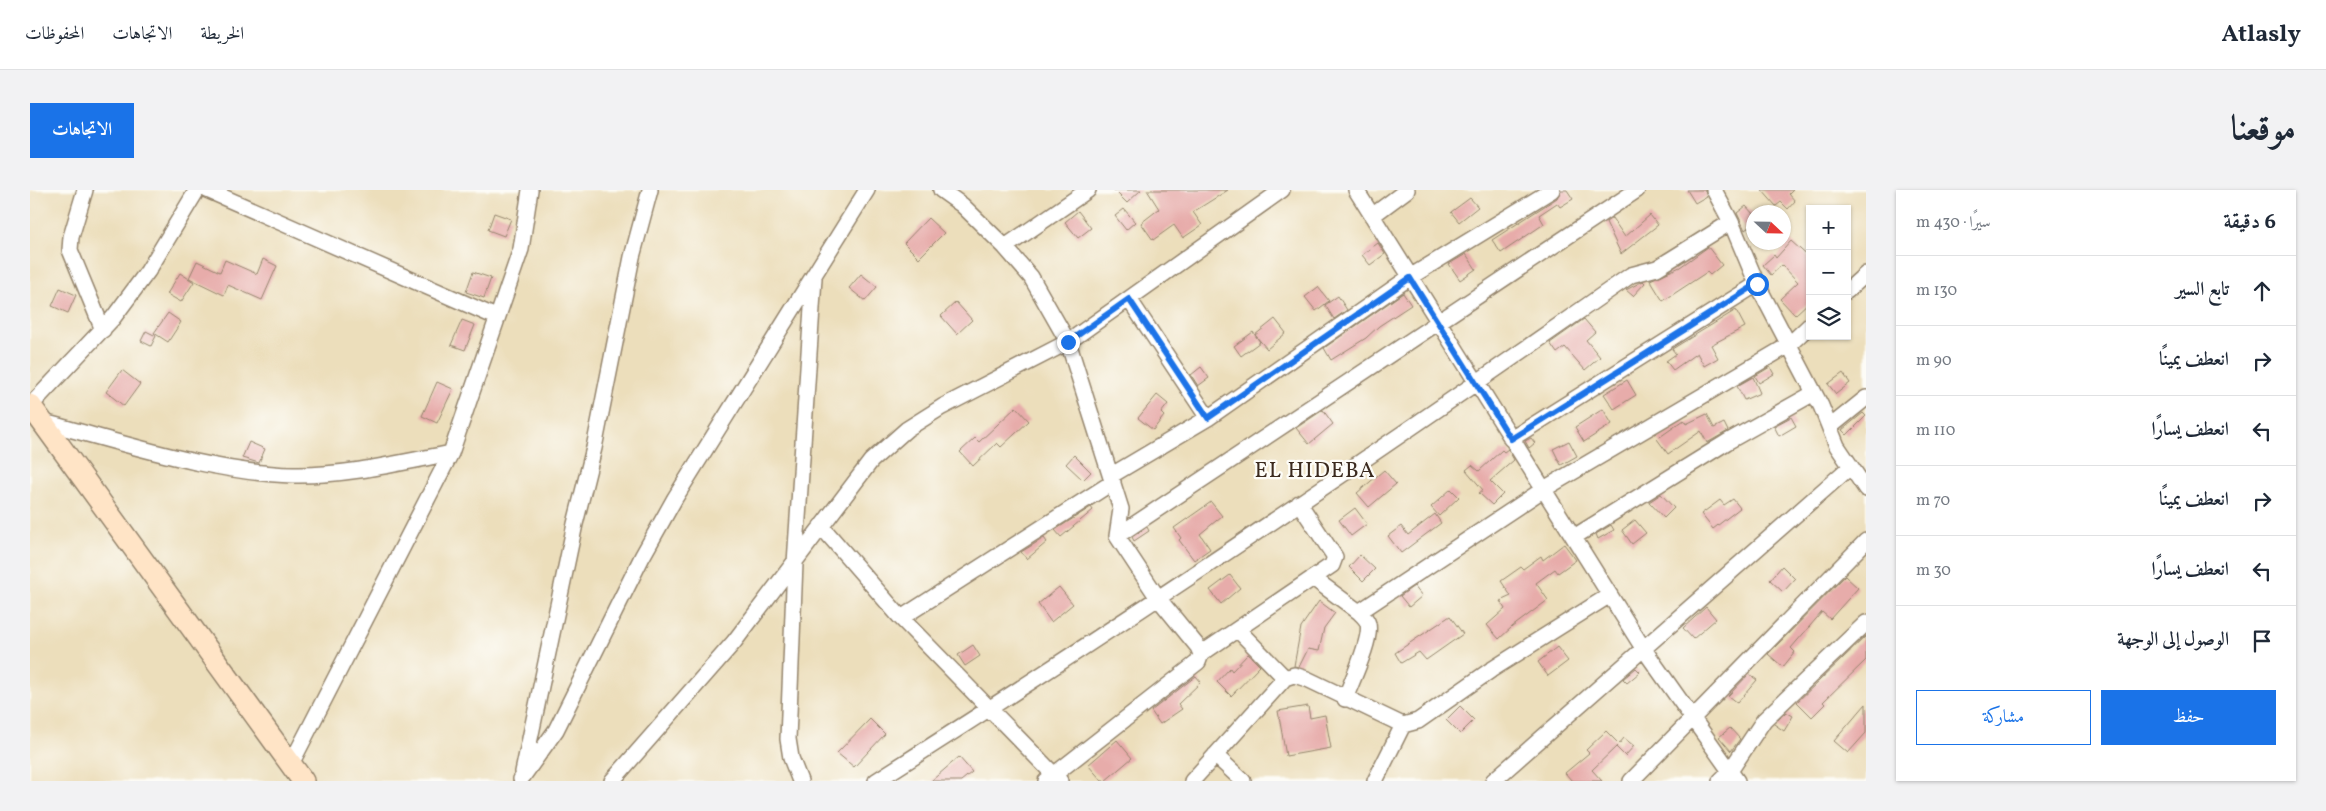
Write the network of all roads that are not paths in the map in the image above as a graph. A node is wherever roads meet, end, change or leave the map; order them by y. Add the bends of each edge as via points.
1 (85, 190) edge
2 (197, 190) edge
3 (207, 190) edge
4 (530, 190) edge
5 (650, 190) edge
6 (867, 190) edge
7 (1088, 190) edge
8 (1282, 190) edge
9 (1356, 190) edge
10 (1407, 190) edge
11 (1552, 190) edge
12 (1637, 190) edge
13 (1714, 190) edge
14 (950, 192) edge
15 (1372, 216) junction
16 (1731, 222) junction
17 (1005, 247) junction
18 (1866, 274) edge
19 (814, 275) junction
20 (1410, 278) junction
21 (1757, 284) junction
22 (1851, 288) edge
23 (1129, 299) junction
24 (496, 317) junction
25 (1438, 320) junction
26 (1806, 329) edge
27 (102, 330) junction
28 (1068, 342) junction
29 (1789, 344) junction
30 (1477, 382) junction
31 (1814, 393) junction
32 (1866, 398) edge
33 (34, 411) edge
34 (1208, 418) junction
35 (1830, 427) junction
36 (1511, 439) junction
37 (451, 453) junction
38 (1850, 467) junction
39 (1112, 479) junction
40 (1866, 488) edge
41 (1544, 489) junction
42 (1298, 503) junction
43 (821, 526) junction
44 (1117, 536) junction
45 (1574, 537) junction
46 (1866, 542) edge
47 (795, 563) junction
48 (1313, 578) junction
49 (1610, 596) junction
50 (1158, 598) junction
51 (1359, 612) junction
52 (901, 618) junction
53 (1866, 623) edge
54 (1238, 630) junction
55 (1644, 648) junction
56 (1201, 654) junction
57 (1285, 678) junction
58 (1345, 699) junction
59 (991, 708) junction
60 (1692, 718) junction
61 (1403, 726) junction
62 (1215, 755) junction
63 (291, 764) junction
64 (1729, 778) edge
65 (1054, 779) edge
66 (521, 780) edge
67 (303, 781) edge
68 (612, 781) edge
69 (800, 781) edge
70 (876, 781) edge
71 (1192, 781) edge
72 (1243, 781) edge
73 (1376, 781) edge
74 (1493, 781) edge
75 (1631, 781) edge

1 - 27 street via 70,250
2 - 27 street via 148,271
3 - 24 street
4 - 24 street via 521,249
5 - 66 street via 632,257
6 - 19 street
7 - 17 street
8 - 23 street
9 - 15 street
10 - 15 street
11 - 20 street
12 - 25 street
13 - 16 street
14 - 17 street
15 - 20 street
16 - 21 street
16 - 30 street via 1658,268 1631,274
17 - 28 street via 1031,277
18 - 22 street
19 - 47 street
19 - 66 street via 675,498 556,730
20 - 25 street
20 - 34 street
21 - 29 street
21 - 36 street
23 - 28 street
23 - 34 street
24 - 37 street
25 - 30 street
25 - 44 street
26 - 29 street
27 - 33 street
28 - 39 street
28 - 43 street via 942,407 907,429 871,461
29 - 31 street
29 - 41 street
30 - 36 street
30 - 42 street
31 - 35 street
31 - 45 street via 1727,442
32 - 35 street
33 - 37 street via 230,470 292,475 342,473
33 - 63 main road
34 - 39 street
35 - 38 street
36 - 41 street
37 - 63 street
38 - 40 street
38 - 55 street
39 - 44 street via 1121,509
39 - 52 street
41 - 45 street
41 - 51 street
42 - 48 street via 1335,557 1332,565
42 - 50 street
43 - 47 street
43 - 52 street
44 - 50 street
45 - 49 street
46 - 60 street
47 - 68 street via 734,642
47 - 69 street via 788,739
48 - 51 street
48 - 54 street
49 - 55 street
49 - 61 street via 1491,670 1418,721
50 - 56 street
50 - 59 street
51 - 58 street via 1369,626
52 - 59 street
53 - 64 street via 1764,720
54 - 56 street
54 - 57 street
55 - 60 street
55 - 74 street
56 - 65 street via 1198,662
57 - 58 street via 1294,675 1307,679
57 - 62 street
58 - 61 street
59 - 65 street
59 - 70 street
60 - 64 street
60 - 75 street
61 - 73 street
62 - 71 street
62 - 72 street
63 - 67 main road

